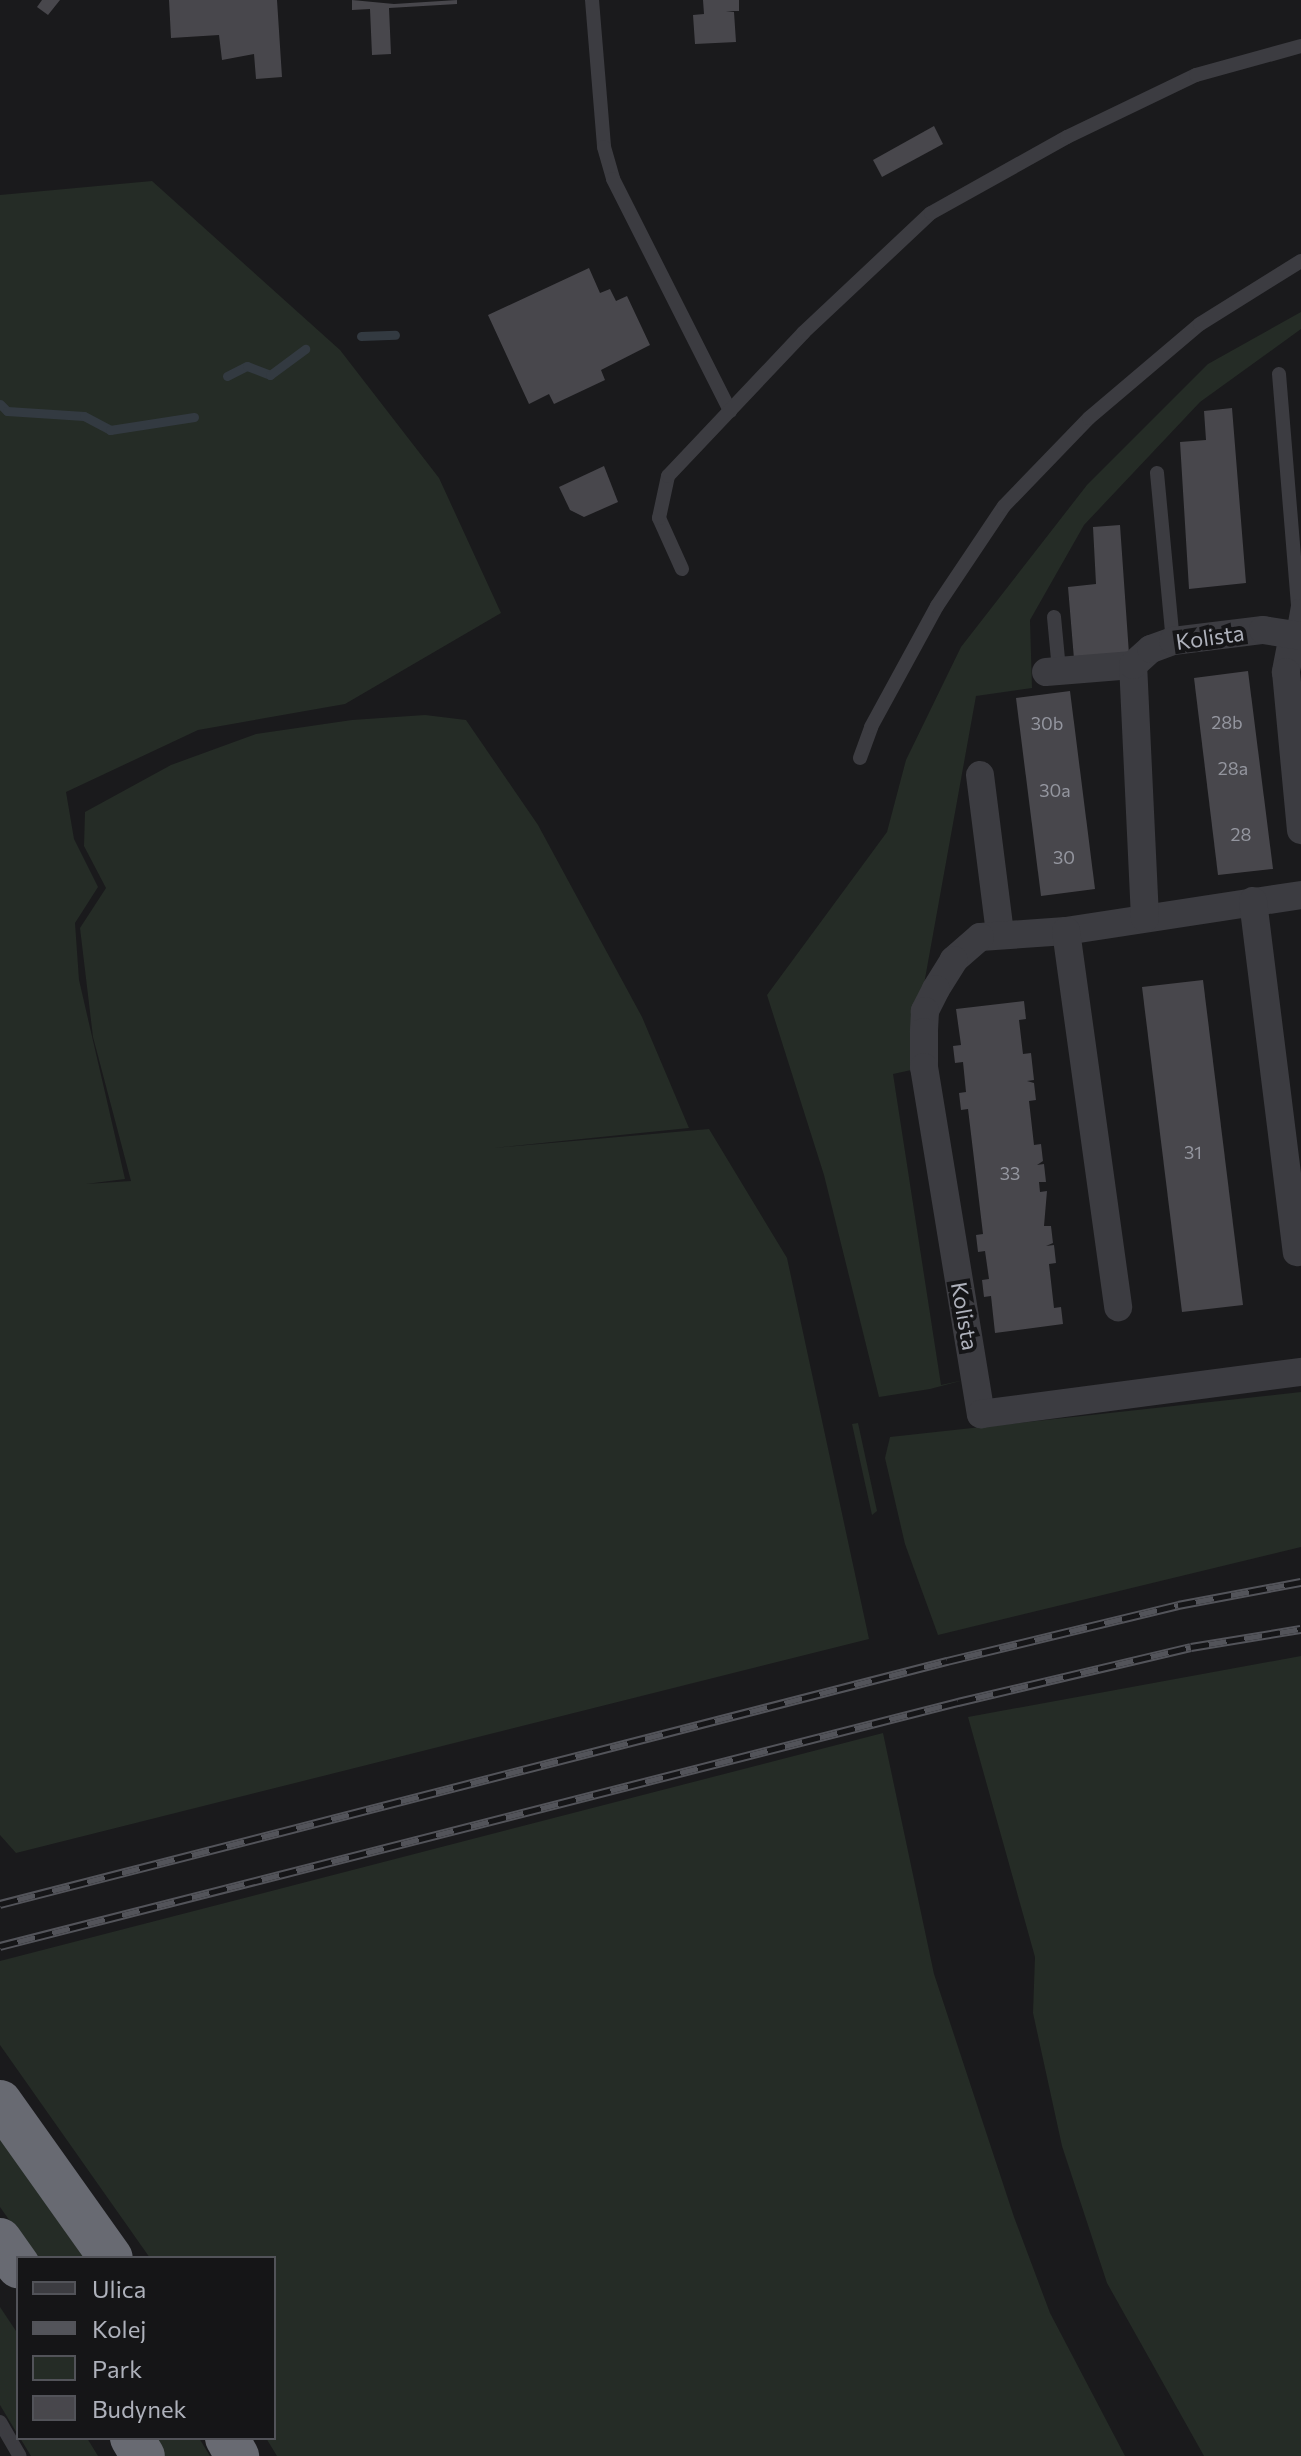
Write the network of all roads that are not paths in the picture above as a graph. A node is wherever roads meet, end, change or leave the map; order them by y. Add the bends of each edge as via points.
1 (592, 0) edge
2 (1301, 46) edge
3 (1301, 261) edge
4 (1279, 374) dead end
5 (730, 411) junction
6 (1157, 473) dead end
7 (682, 569) dead end
8 (1054, 617) dead end
9 (1297, 636) edge
10 (1173, 641) junction
11 (1133, 665) junction
12 (1052, 671) joint
13 (860, 758) dead end
14 (980, 775) dead end
15 (1301, 830) edge
16 (1301, 895) edge
17 (1253, 901) junction
18 (1145, 918) junction
19 (1066, 931) junction
20 (1000, 933) junction
21 (1297, 1252) dead end
22 (1118, 1307) dead end
23 (1301, 1372) edge
24 (0, 2102) edge
25 (0, 2240) edge
26 (110, 2256) edge
27 (16, 2263) edge
28 (0, 2422) edge
29 (20, 2456) edge

1 - 5 lane via 604,147 613,179
2 - 5 lane via 1196,75 1067,137 931,213 803,333
3 - 13 lane via 1200,324 1089,418 1004,506 937,606 871,727
4 - 9 lane
5 - 7 lane via 668,476 659,518
6 - 10 lane
8 - 12 lane
9 - 10 street, Kolista via 1263,630
9 - 15 street via 1286,672
10 - 11 street, Kolista via 1151,649
11 - 12 street, Kolista
11 - 18 street
14 - 20 street
16 - 17 street, Kolista
17 - 18 street, Kolista
17 - 21 street
18 - 19 street, Kolista
19 - 20 street, Kolista
19 - 22 street
20 - 23 street, Kolista via 980,937 954,960 925,1011 924,1032 924,1067 981,1414
24 - 26 highway
25 - 27 highway
28 - 29 lane

